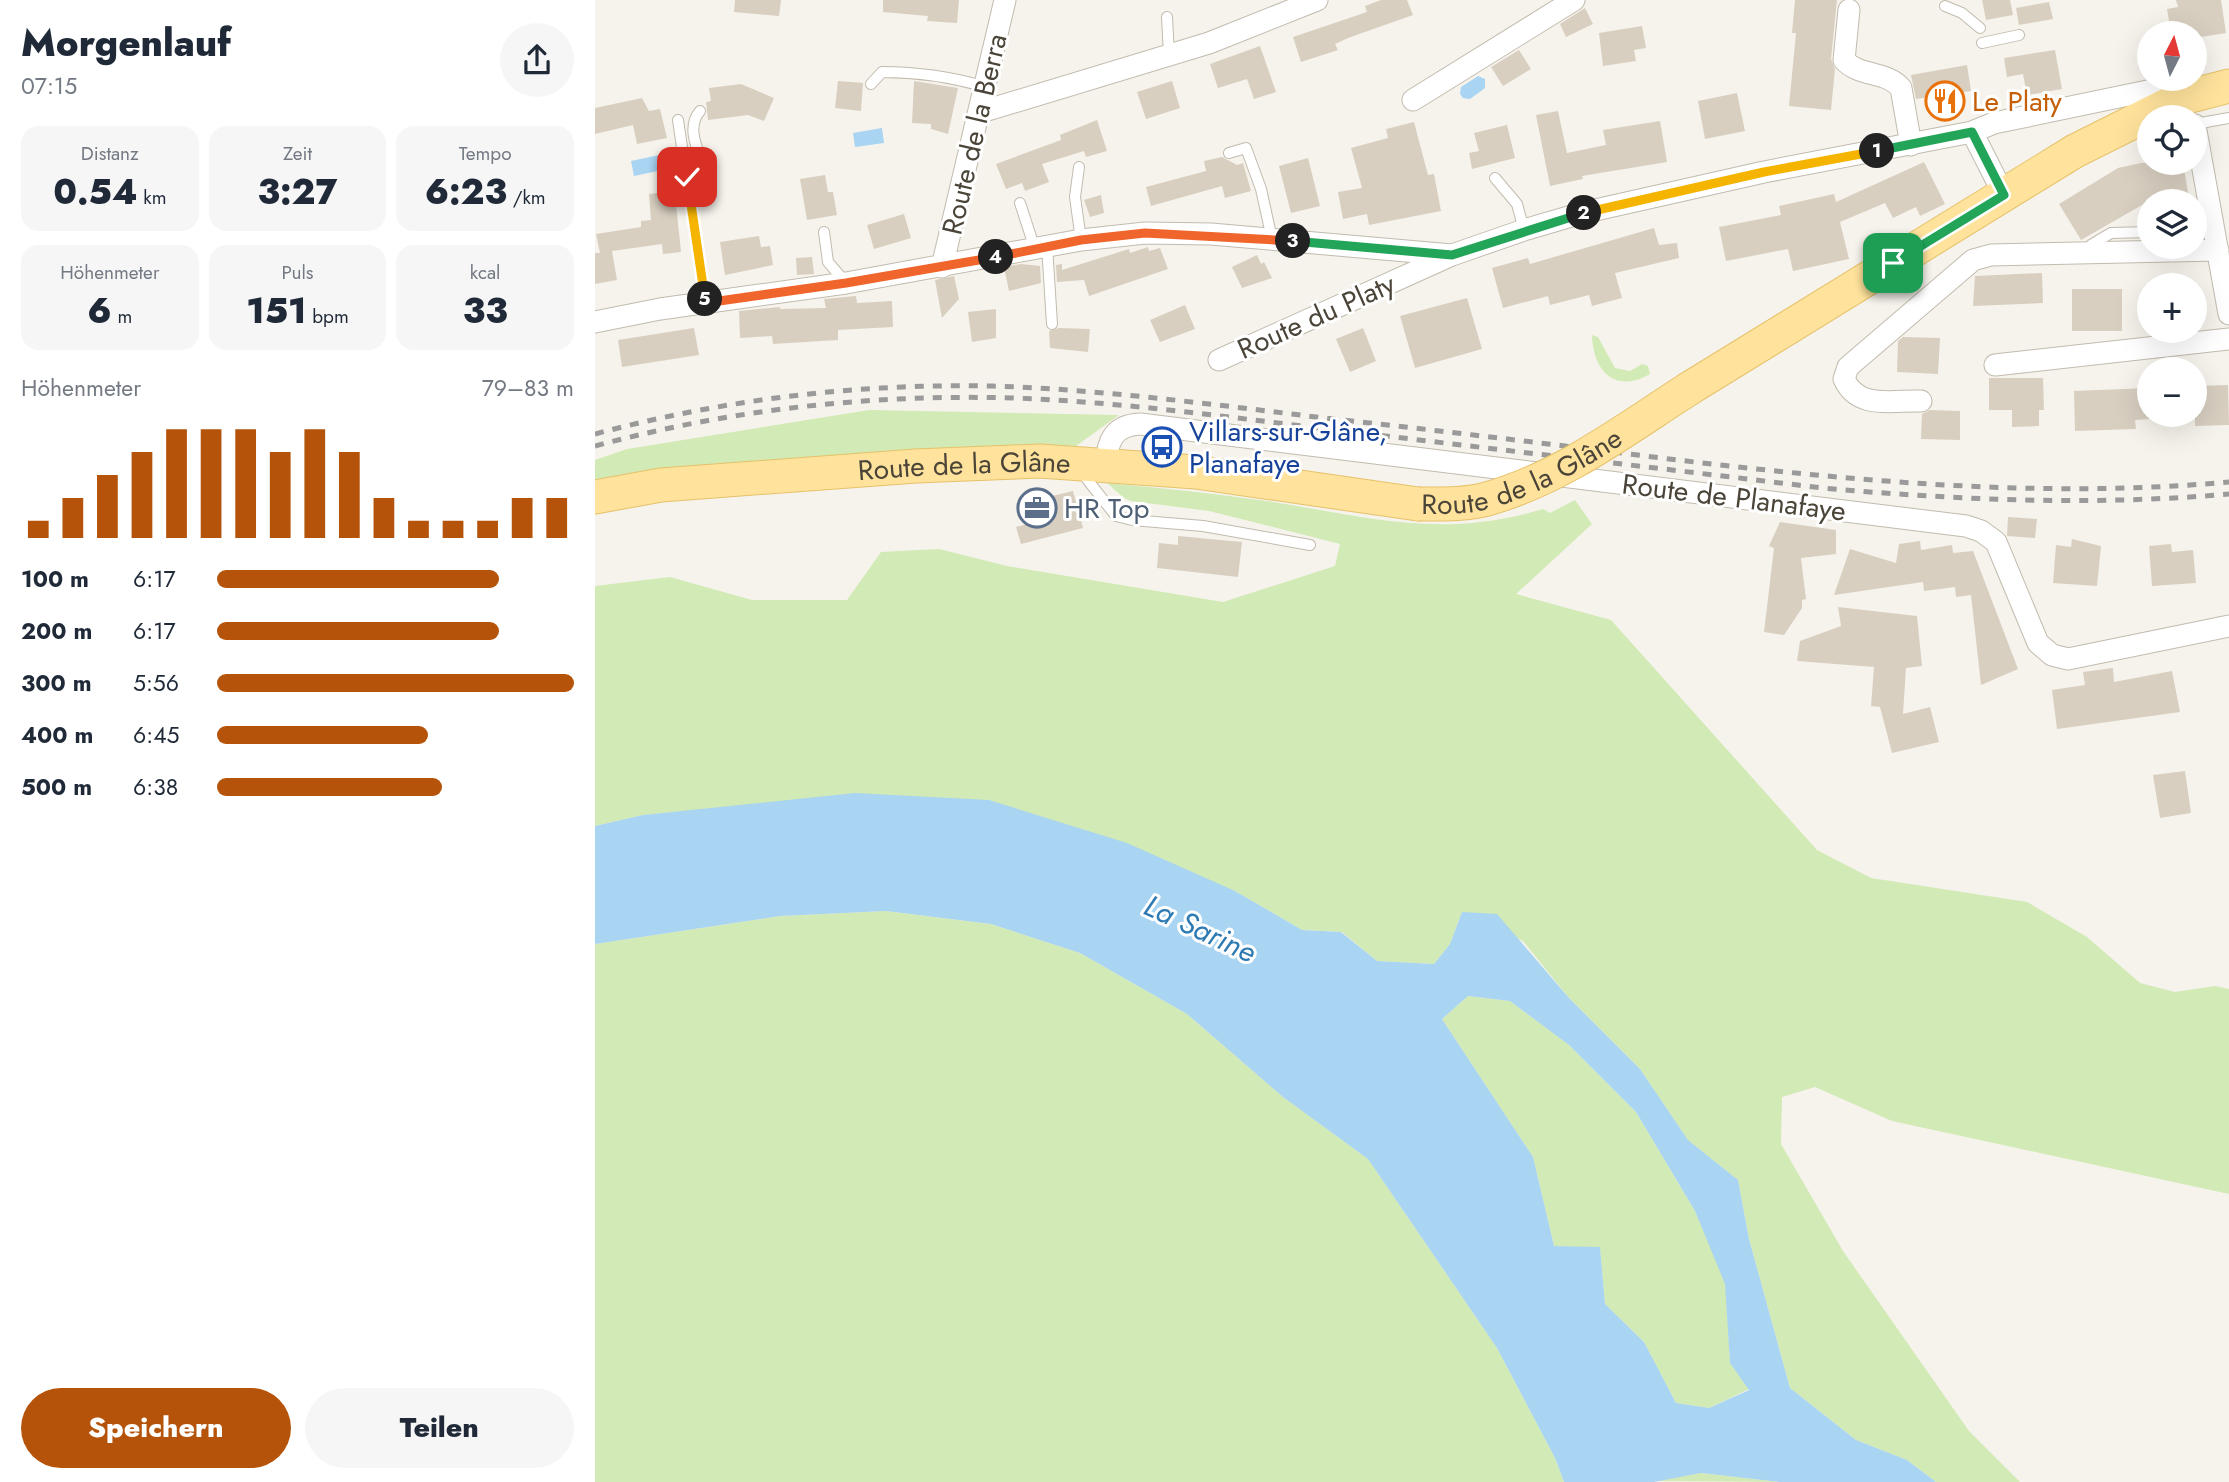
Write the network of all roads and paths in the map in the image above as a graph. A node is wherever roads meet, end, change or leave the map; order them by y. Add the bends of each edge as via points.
1 (1005, 0) edge
2 (1317, 0) edge
3 (1574, 0) edge
4 (1286, 6) edge
5 (1945, 6) dead end
6 (1849, 9) dead end
7 (1167, 17) dead end
8 (1980, 28) dead end
9 (2019, 35) dead end
10 (1982, 43) dead end
11 (1169, 55) junction
12 (871, 84) dead end
13 (2229, 86) edge
14 (986, 87) junction
15 (1413, 100) dead end
16 (2182, 105) edge
17 (2200, 105) edge
18 (699, 111) dead end
19 (981, 112) junction
20 (2207, 115) edge
21 (2229, 118) edge
22 (678, 120) dead end
23 (2137, 130) edge
24 (1972, 132) junction
25 (1911, 145) junction
26 (1229, 153) dead end
27 (1079, 167) dead end
28 (2200, 175) edge
29 (687, 177) junction
30 (1495, 178) dead end
31 (2004, 195) junction
32 (1020, 203) dead end
33 (1524, 230) junction
34 (824, 232) dead end
35 (2137, 232) edge
36 (2209, 237) edge
37 (1272, 239) junction
38 (1081, 240) junction
39 (2091, 245) dead end
40 (1041, 248) junction
41 (1452, 255) junction
42 (942, 267) junction
43 (846, 283) junction
44 (705, 303) junction
45 (2229, 314) edge
46 (595, 322) edge
47 (1052, 324) dead end
48 (2229, 339) edge
49 (1219, 360) dead end
50 (1995, 365) dead end
51 (1921, 401) dead end
52 (1096, 471) junction
53 (595, 497) edge
54 (1310, 545) dead end
55 (2229, 626) edge

1 - 14 street, Route de la Berra
2 - 4 street
3 - 15 street
4 - 11 street
5 - 8 lane
6 - 25 street via 1844,60 1850,67 1895,81 1901,88
7 - 11 lane
9 - 10 lane
11 - 19 street
12 - 14 lane via 882,72 897,72 956,78
13 - 17 main road, Route de la Glâne
14 - 19 street, Route de la Berra
16 - 24 street, Route du Platy via 2162,88 1994,123
18 - 29 lane via 693,127 702,162 697,173
19 - 42 street, Route de la Berra
20 - 21 lane
22 - 29 lane
23 - 31 main road, Route de la Glâne via 2075,151
24 - 25 street, Route du Platy
24 - 31 street
25 - 33 street, Route du Platy via 1764,172
26 - 37 lane via 1246,148
27 - 38 lane via 1075,197
28 - 36 street
29 - 44 lane
30 - 33 lane via 1517,204
31 - 52 main road, Route de la Glâne, bridge via 1559,470 1486,500 1418,505 1196,472
32 - 40 lane
33 - 41 street, Route du Platy
34 - 43 lane via 828,262
35 - 39 lane via 2111,233
36 - 45 street
36 - 51 street via 1973,260 1848,367 1844,379 1850,393 1860,400
37 - 38 street, Route du Platy via 1145,233
37 - 41 street, Route du Platy
38 - 40 street, Route du Platy
40 - 42 street, Route du Platy
40 - 47 lane
41 - 49 street, Route du Platy
42 - 43 street, Route du Platy
43 - 44 street, Route du Platy
44 - 46 street, Route du Platy
48 - 50 street
52 - 53 main road, Route de la Glâne via 1040,461 916,466 661,485
52 - 54 lane via 1116,516
52 - 55 street, Route de Planafaye via 1114,433 1140,424 1966,526 1996,542 2037,641 2052,654 2068,659

